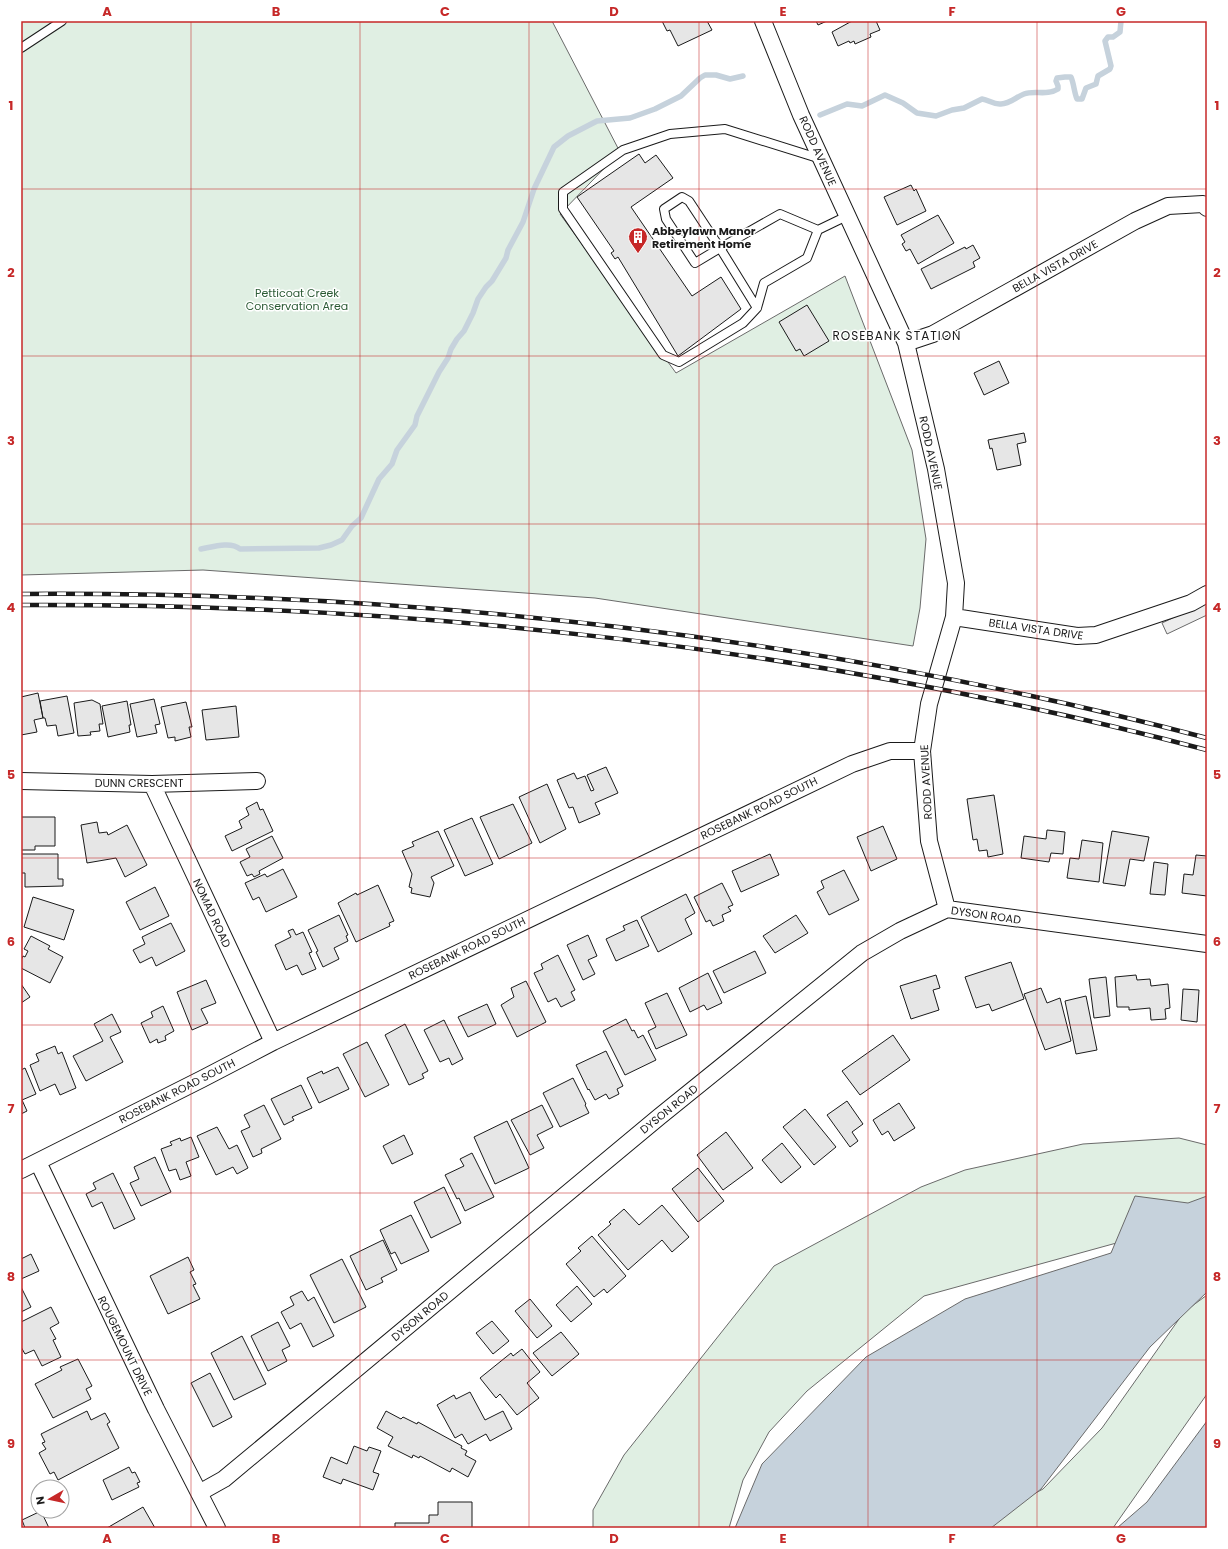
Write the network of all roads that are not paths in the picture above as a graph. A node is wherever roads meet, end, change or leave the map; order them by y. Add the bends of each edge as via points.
1 (62, 21) edge
2 (763, 21) edge
3 (21, 48) edge
4 (822, 160) junction
5 (1207, 208) edge
6 (847, 216) junction
7 (818, 230) junction
8 (720, 248) junction
9 (757, 308) junction
10 (906, 343) junction
11 (1207, 594) edge
12 (954, 617) junction
13 (922, 751) junction
14 (21, 781) edge
15 (257, 781) dead end
16 (152, 784) junction
17 (947, 909) junction
18 (1207, 944) edge
19 (273, 1042) junction
20 (38, 1162) junction
21 (21, 1170) edge
22 (199, 1492) junction
23 (217, 1528) edge

1 - 3 lane
2 - 4 street, RODD AVENUE
4 - 6 street, RODD AVENUE
4 - 9 lane via 725,129 670,134 623,150 563,192 563,209 663,355 679,362 743,323
5 - 10 street, BELLA VISTA DRIVE via 1203,204 1168,206 1135,221 933,334
6 - 7 lane
6 - 10 street, RODD AVENUE
7 - 8 lane via 780,214
7 - 9 lane via 807,258 764,283
8 - 8 lane via 688,200 682,197 664,208 666,219 695,263
8 - 9 lane
10 - 12 street, RODD AVENUE via 937,477 956,583
11 - 12 street, BELLA VISTA DRIVE via 1191,603 1096,635 1077,636
12 - 13 street, RODD AVENUE via 929,704
13 - 17 street, RODD AVENUE via 929,841
13 - 19 street, ROSEBANK ROAD SOUTH via 890,751 852,764
14 - 16 street, DUNN CRESCENT
15 - 16 street, DUNN CRESCENT
16 - 19 street, NOMAD ROAD
17 - 18 street, DYSON ROAD
17 - 22 street, DYSON ROAD via 900,930 862,953 659,1117 224,1479
19 - 20 street, ROSEBANK ROAD SOUTH
20 - 21 street, ROSEBANK ROAD SOUTH
20 - 22 street, ROUGEMOUNT DRIVE via 156,1409
22 - 23 street, ROUGEMOUNT DRIVE

